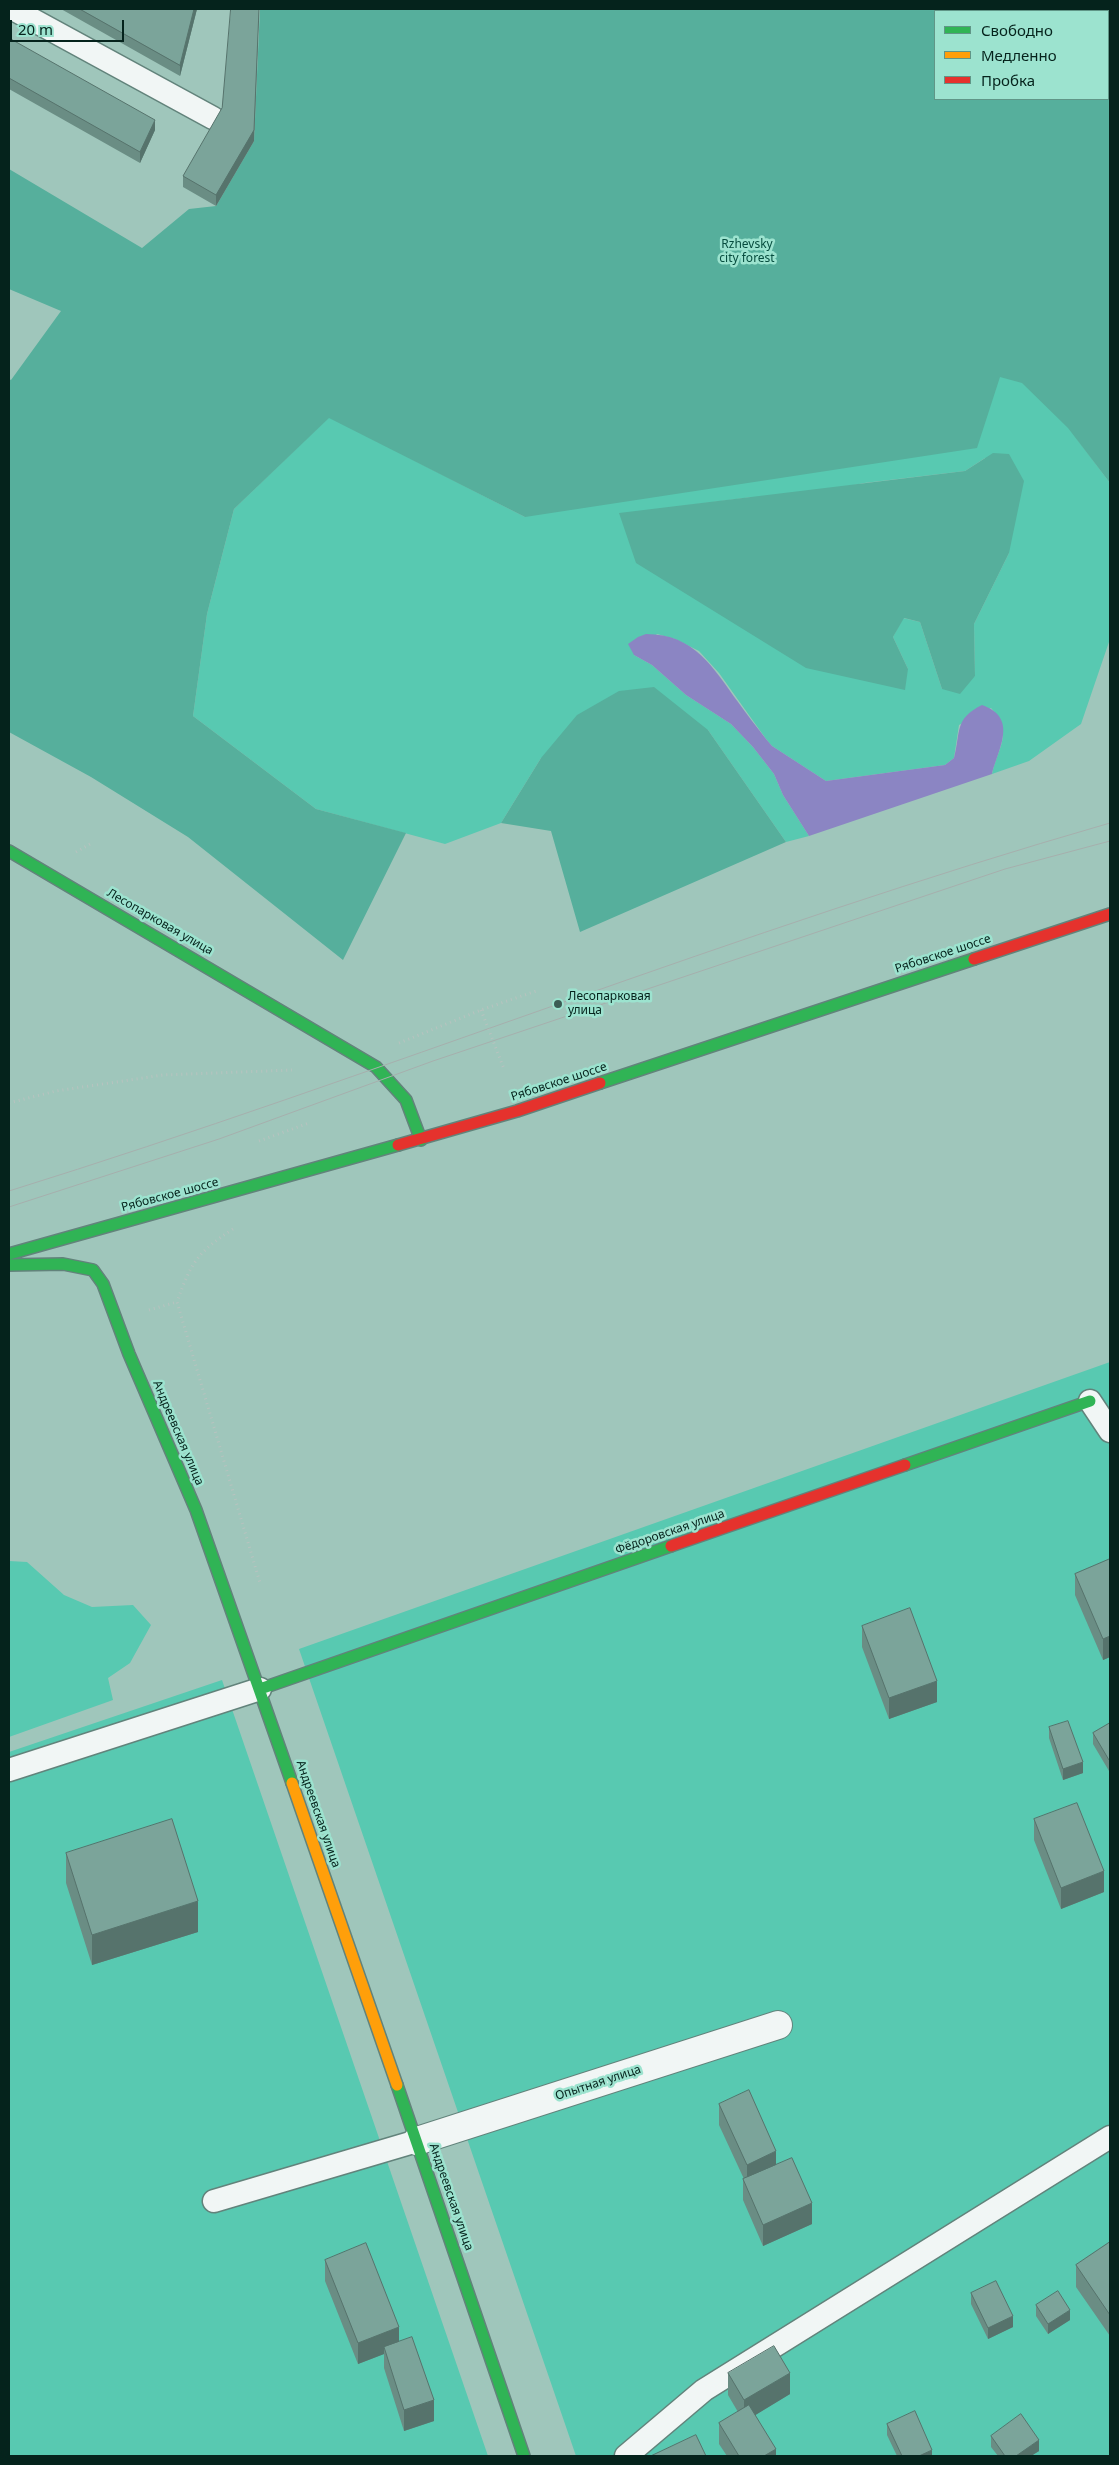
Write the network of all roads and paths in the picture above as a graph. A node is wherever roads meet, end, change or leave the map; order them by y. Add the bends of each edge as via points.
1 (13, 9) edge
2 (213, 118) dead end
3 (9, 851) edge
4 (1110, 914) edge
5 (539, 990) dead end
6 (481, 1010) junction
7 (398, 1043) dead end
8 (504, 1069) dead end
9 (292, 1070) dead end
10 (9, 1103) edge
11 (309, 1123) dead end
12 (259, 1140) dead end
13 (421, 1140) junction
14 (9, 1254) edge
15 (9, 1265) edge
16 (1090, 1401) joint
17 (1110, 1431) edge
18 (260, 1689) junction
19 (9, 1770) edge
20 (778, 2025) dead end
21 (1110, 2137) edge
22 (417, 2141) junction
23 (214, 2201) dead end
24 (524, 2456) edge
25 (626, 2456) edge

1 - 2 lane
3 - 13 street, Лесопарковая улица via 376,1067 406,1100
4 - 13 street, Рябовское шоссе
5 - 6 path
6 - 7 path
6 - 8 path
9 - 10 path via 163,1075 56,1091
11 - 12 path
13 - 14 street, Рябовское шоссе
15 - 18 street, Андреевская улица via 63,1264 92,1270 103,1284 129,1354 196,1510
16 - 17 lane
16 - 18 street, Фёдоровская улица
18 - 19 lane
18 - 22 street, Андреевская улица
20 - 22 street, Опытная улица
21 - 25 lane via 704,2390
22 - 23 lane
22 - 24 street, Андреевская улица

